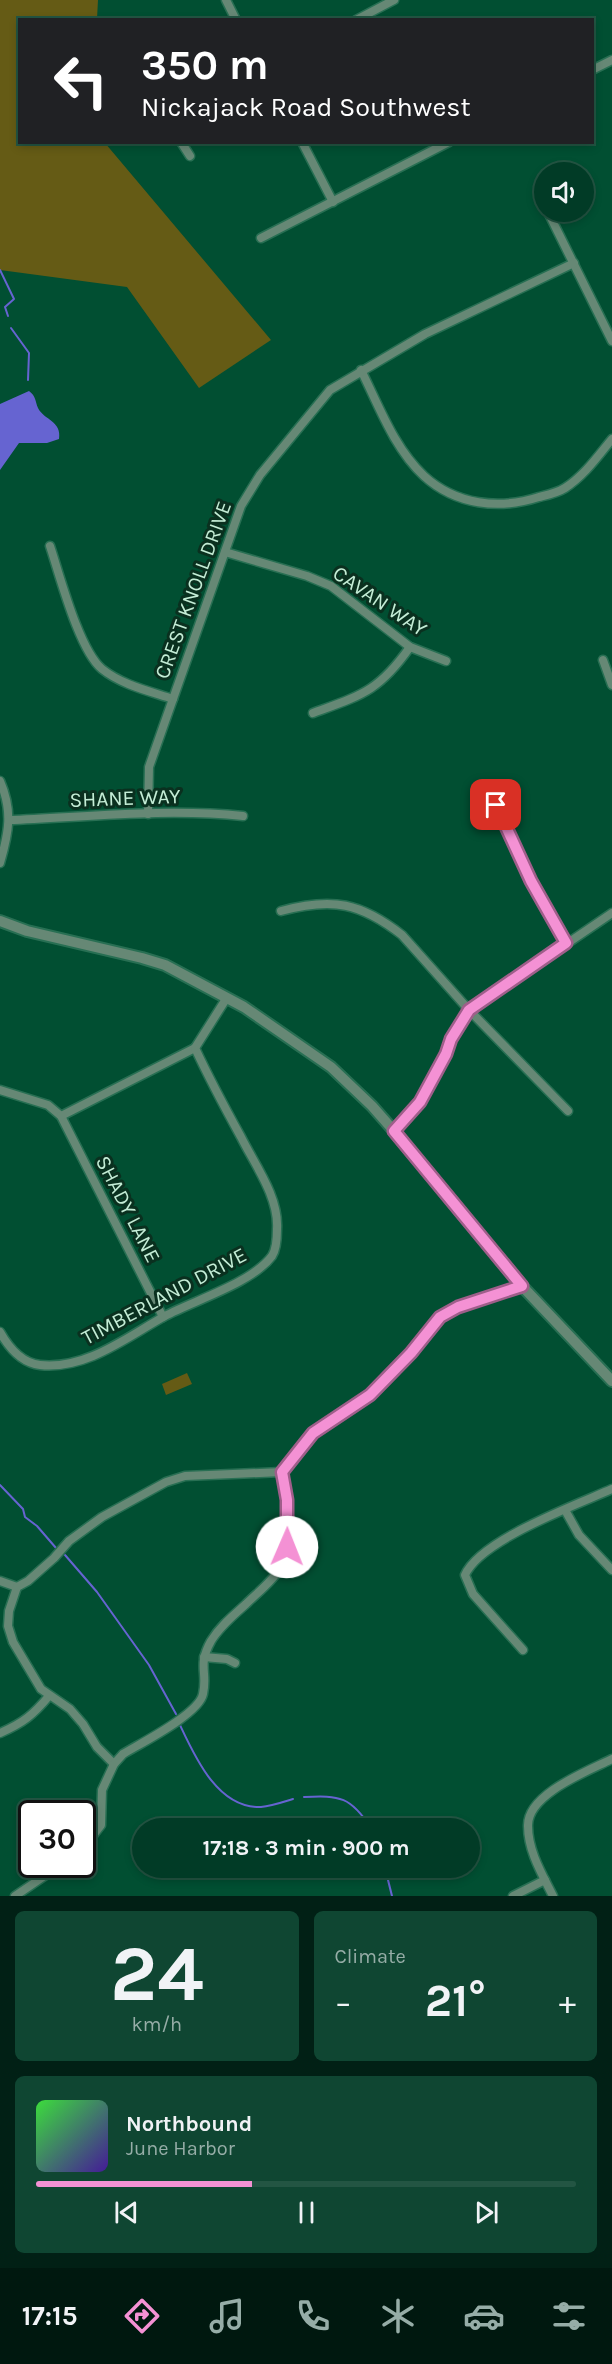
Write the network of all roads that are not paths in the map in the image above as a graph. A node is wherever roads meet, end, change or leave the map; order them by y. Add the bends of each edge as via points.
1 (226, 0) edge
2 (394, 0) edge
3 (235, 18) edge
4 (360, 18) edge
5 (612, 60) edge
6 (594, 69) edge
7 (181, 144) edge
8 (303, 144) edge
9 (445, 144) edge
10 (190, 156) dead end
11 (333, 202) junction
12 (553, 222) edge
13 (261, 238) dead end
14 (574, 263) junction
15 (612, 341) edge
16 (361, 370) junction
17 (612, 439) edge
18 (50, 546) dead end
19 (225, 552) junction
20 (410, 647) junction
21 (603, 660) dead end
22 (446, 661) dead end
23 (612, 685) edge
24 (173, 699) junction
25 (313, 713) dead end
26 (0, 781) edge
27 (496, 805) dead end
28 (148, 814) junction
29 (243, 816) dead end
30 (9, 820) junction
31 (0, 863) edge
32 (281, 911) dead end
33 (612, 913) edge
34 (0, 921) edge
35 (566, 943) junction
36 (226, 999) junction
37 (469, 1010) junction
38 (195, 1048) junction
39 (0, 1090) edge
40 (568, 1111) dead end
41 (62, 1116) junction
42 (394, 1131) junction
43 (522, 1286) junction
44 (163, 1317) junction
45 (1, 1334) edge
46 (612, 1381) edge
47 (282, 1472) junction
48 (612, 1489) edge
49 (565, 1509) junction
50 (612, 1570) edge
51 (0, 1581) edge
52 (17, 1587) junction
53 (523, 1650) dead end
54 (204, 1657) junction
55 (235, 1663) dead end
56 (50, 1696) junction
57 (0, 1733) edge
58 (612, 1759) edge
59 (114, 1764) junction
60 (96, 1832) edge
61 (41, 1878) edge
62 (545, 1880) junction
63 (15, 1896) edge
64 (513, 1896) edge
65 (553, 1896) edge

1 - 3 street
2 - 4 street
5 - 6 street
7 - 10 street
8 - 11 street
9 - 11 street
11 - 13 street
12 - 14 street
14 - 15 street
14 - 16 street, CREST KNOLL DRIVE via 425,334
16 - 17 street via 406,456 442,490 480,503 500,506 562,490 581,475
16 - 19 street, CREST KNOLL DRIVE via 330,390 260,475 241,506
18 - 24 street via 93,660 122,682
19 - 20 street, CAVAN WAY via 331,586
19 - 24 street, CREST KNOLL DRIVE
20 - 22 street, CAVAN WAY
20 - 25 street via 379,684 358,697
21 - 23 street
24 - 28 street, CREST KNOLL DRIVE via 149,767
26 - 30 street
27 - 35 street via 531,881
28 - 29 street, SHANE WAY
28 - 30 street, SHANE WAY
30 - 31 street
32 - 37 street via 348,904 373,915 402,935
33 - 35 street
34 - 36 street via 165,965
35 - 37 street
36 - 38 street
36 - 42 street via 244,1007 331,1067
37 - 40 street
37 - 42 street via 420,1102
38 - 41 street
38 - 44 street, TIMBERLAND DRIVE via 262,1177 276,1211 277,1229 273,1254 257,1270
39 - 41 street via 48,1105
41 - 44 street, SHADY LANE
42 - 43 street
43 - 46 street
43 - 47 street via 440,1317 370,1395 313,1433
44 - 45 street, TIMBERLAND DRIVE via 113,1347 61,1364 37,1365 23,1360
47 - 52 street via 185,1476 166,1482 102,1517
47 - 54 street via 288,1532 282,1567 219,1630
48 - 49 street
49 - 50 street via 579,1535
49 - 53 street via 502,1540 468,1567 465,1575 473,1594
51 - 52 street
52 - 56 street via 8,1626 41,1689
54 - 55 street
54 - 59 street via 203,1695 194,1708 123,1754
56 - 57 street via 32,1716
56 - 59 street via 70,1708
58 - 62 street via 556,1788 532,1810 527,1824 536,1863
59 - 60 street via 102,1790 101,1825
61 - 63 street
62 - 64 street
62 - 65 street

